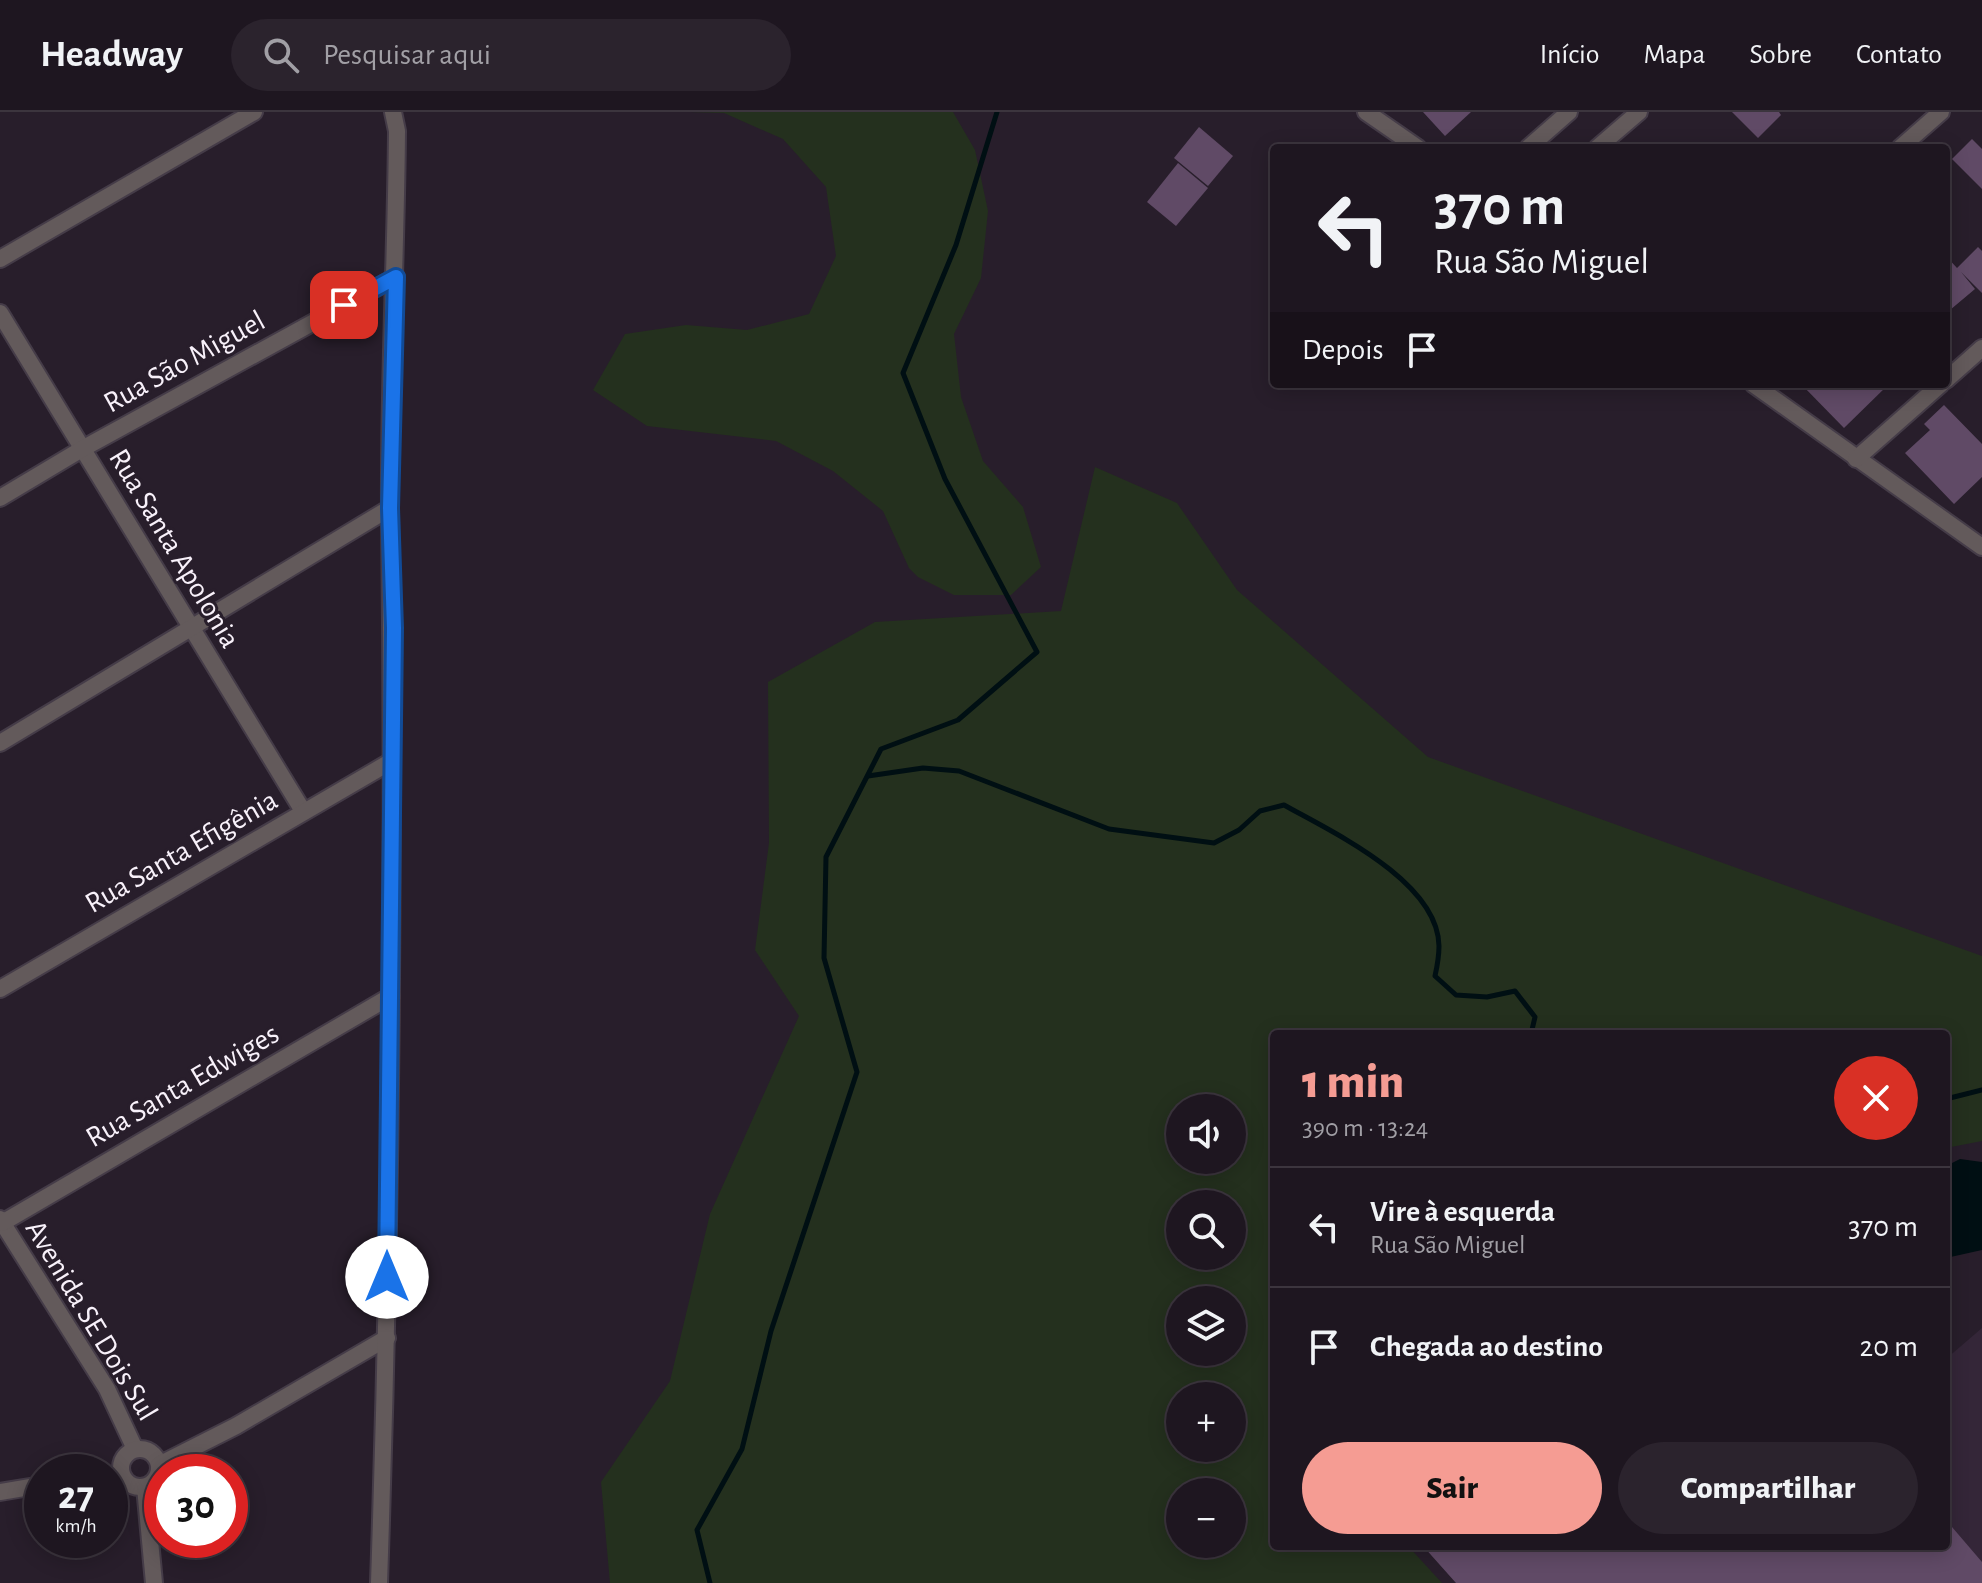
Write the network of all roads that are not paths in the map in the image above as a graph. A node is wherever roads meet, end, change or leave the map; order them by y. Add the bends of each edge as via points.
1 (254, 112) edge
2 (393, 112) edge
3 (1366, 112) edge
4 (1569, 112) edge
5 (1639, 112) edge
6 (1941, 112) edge
7 (1412, 144) edge
8 (1533, 144) edge
9 (1602, 144) edge
10 (1905, 144) edge
11 (0, 259) edge
12 (396, 277) junction
13 (0, 313) edge
14 (1982, 348) edge
15 (1950, 376) edge
16 (1758, 388) edge
17 (1936, 388) edge
18 (82, 449) junction
19 (1856, 459) junction
20 (0, 498) edge
21 (390, 508) junction
22 (1982, 547) edge
23 (190, 629) junction
24 (0, 743) edge
25 (390, 762) junction
26 (303, 811) junction
27 (0, 989) edge
28 (391, 996) junction
29 (1, 1221) edge
30 (387, 1338) junction
31 (135, 1449) junction
32 (128, 1454) edge
33 (153, 1454) edge
34 (181, 1454) edge
35 (24, 1488) edge
36 (0, 1492) edge
37 (152, 1558) edge
38 (154, 1583) edge
39 (379, 1583) edge

1 - 11 street
2 - 12 street
3 - 7 street
4 - 8 street
5 - 9 street
6 - 10 street
12 - 18 street, Rua São Miguel
12 - 21 street
13 - 18 street, Rua Santa Apolonia
14 - 15 street
16 - 19 street
17 - 19 street
18 - 20 street, Rua São Miguel
18 - 23 street, Rua Santa Apolonia
19 - 22 street
21 - 23 street
21 - 25 street
23 - 24 street
23 - 26 street, Rua Santa Apolonia
25 - 26 street, Rua Santa Efigênia
25 - 28 street
26 - 27 street, Rua Santa Efigênia
28 - 29 street, Rua Santa Edwiges
28 - 30 street
29 - 31 street, Avenida SE Dois Sul via 107,1389
30 - 34 street
30 - 39 street
31 - 32 street, Avenida SE Dois Sul
31 - 33 street, Avenida SE Dois Sul
35 - 36 street
37 - 38 street

